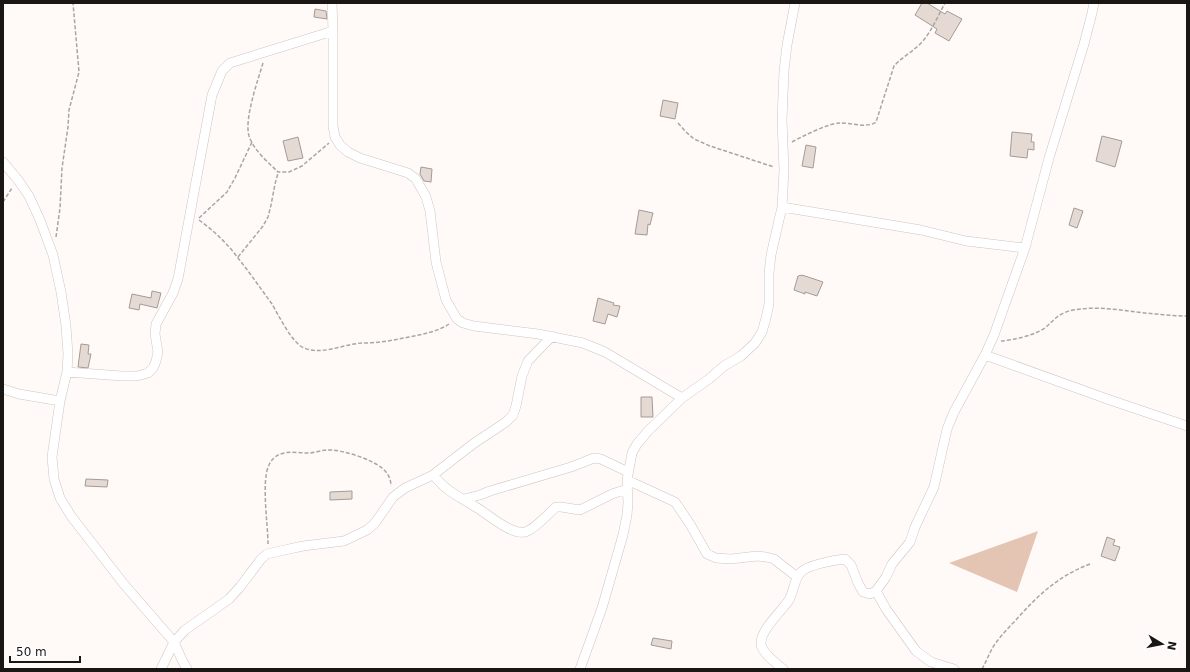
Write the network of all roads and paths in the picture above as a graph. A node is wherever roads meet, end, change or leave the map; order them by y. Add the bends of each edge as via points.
1 (73, 3) edge
2 (332, 3) edge
3 (795, 3) edge
4 (945, 3) edge
5 (1094, 3) edge
6 (333, 31) junction
7 (266, 51) junction
8 (678, 123) dead end
9 (335, 137) junction
10 (252, 142) junction
11 (783, 147) junction
12 (3, 162) edge
13 (784, 170) junction
14 (278, 172) junction
15 (18, 180) junction
16 (3, 202) edge
17 (782, 208) junction
18 (194, 217) junction
19 (56, 240) dead end
20 (1025, 248) junction
21 (238, 257) junction
22 (1187, 316) edge
23 (456, 319) junction
24 (552, 336) junction
25 (991, 341) junction
26 (985, 355) junction
27 (67, 372) junction
28 (3, 389) edge
29 (682, 398) junction
30 (60, 401) junction
31 (1187, 426) edge
32 (433, 475) junction
33 (628, 480) junction
34 (393, 497) junction
35 (464, 499) junction
36 (267, 554) junction
37 (1090, 564) dead end
38 (797, 577) junction
39 (876, 591) junction
40 (174, 642) junction
41 (161, 669) edge
42 (187, 669) edge
43 (580, 669) edge
44 (783, 669) edge
45 (954, 669) edge
46 (982, 669) edge

1 - 19 path via 79,72 69,110
2 - 6 street
3 - 11 street via 784,71
4 - 11 path via 922,42 894,66 876,122 840,122
5 - 20 street via 1084,44 1048,158
6 - 7 street
6 - 9 street
7 - 10 path via 248,126
7 - 18 street via 230,63 222,71 217,82 212,94
8 - 13 path via 694,139
9 - 14 path via 302,166 289,172
9 - 23 street via 348,152 408,173 416,179 426,197 436,262 446,300
10 - 14 path
10 - 18 path via 227,192
11 - 13 street
12 - 15 street
13 - 17 street
14 - 21 path via 268,217
15 - 16 path
15 - 27 street via 29,196 53,255 62,292 68,354
17 - 20 street via 921,230 966,241
17 - 29 street via 771,255 769,304 762,332 741,356
18 - 21 path via 213,230
18 - 27 street via 178,279 156,324 158,352 153,368 137,376
20 - 25 street
21 - 23 path via 295,341 304,348 324,350 356,343 390,341 444,328
22 - 25 path via 1102,309 1074,310 1061,314 1038,332 1011,341
23 - 24 street via 474,326
24 - 29 street via 583,343 605,352
24 - 32 street via 528,361 513,415
25 - 26 street
26 - 31 street
26 - 39 street via 947,429 934,487 910,542 892,564
27 - 30 street
28 - 30 street
29 - 33 street via 637,444 632,453
30 - 40 street via 52,457 54,479 60,498 123,583
32 - 34 street via 405,488
32 - 35 street via 446,488
33 - 35 street via 601,459 594,458
33 - 35 street via 612,494 580,510 556,507 532,529 525,532 518,532 497,522
33 - 38 street via 675,502 707,554 716,558 757,556 774,559
33 - 43 street via 627,515 623,535 602,608
34 - 36 street via 375,523 367,530 344,541
34 - 36 path via 390,478 382,468 346,452 286,452 274,456 268,465 265,479
36 - 40 street via 229,599 185,630
37 - 46 path via 1066,574 1029,605 993,647
38 - 39 street via 808,567 845,559 851,565 863,592 870,594
38 - 44 street via 788,600 762,636 763,649
39 - 45 street via 916,652 931,662
40 - 41 street
40 - 42 street

